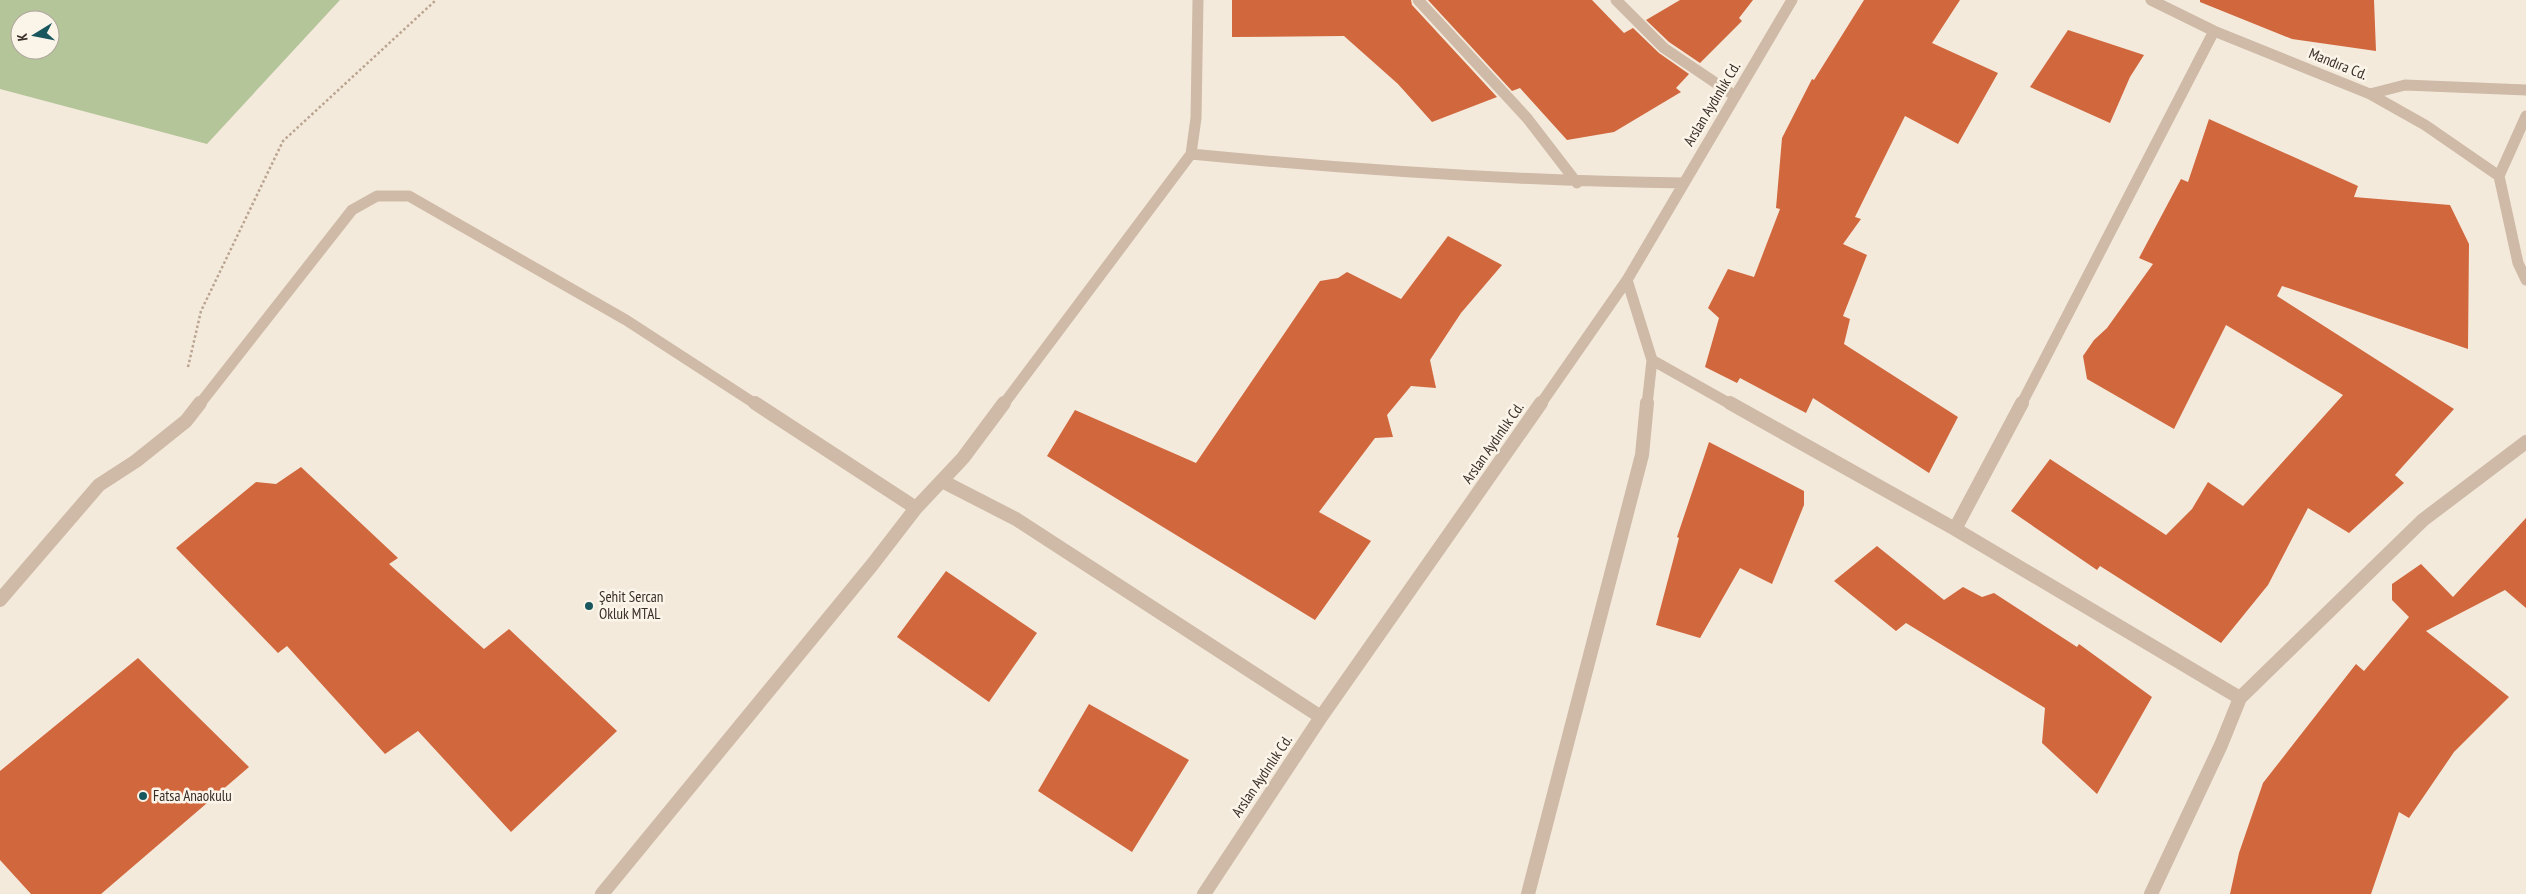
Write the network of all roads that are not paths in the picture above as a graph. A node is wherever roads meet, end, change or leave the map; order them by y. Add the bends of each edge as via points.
1 (1198, 0) edge
2 (1418, 0) edge
3 (1616, 0) edge
4 (1792, 0) edge
5 (2151, 0) edge
6 (2214, 31) junction
7 (2526, 90) edge
8 (2370, 94) junction
9 (1735, 96) junction
10 (2526, 116) edge
11 (1191, 154) junction
12 (2499, 176) junction
13 (1578, 183) junction
14 (1684, 183) junction
15 (1627, 280) junction
16 (2526, 280) edge
17 (1652, 360) junction
18 (2526, 442) edge
19 (942, 481) junction
20 (916, 508) junction
21 (1955, 529) junction
22 (0, 600) edge
23 (2240, 698) junction
24 (1321, 716) junction
25 (602, 894) edge
26 (1204, 894) edge
27 (1528, 894) edge
28 (2151, 894) edge

1 - 11 street via 1196,118
2 - 13 street via 1527,118
3 - 9 street via 1664,48
4 - 9 street, Arslan Aydınlık Cd.
5 - 6 street, Mandıra Cd.
6 - 8 street, Mandıra Cd.
6 - 21 street
7 - 8 street, Mandıra Cd. via 2405,85
8 - 12 street via 2425,125
9 - 14 street, Arslan Aydınlık Cd.
10 - 12 street
11 - 13 street via 1397,173
11 - 19 street via 963,458
12 - 16 street via 2518,263
13 - 14 street
14 - 15 street, Arslan Aydınlık Cd.
15 - 17 street
15 - 24 street, Arslan Aydınlık Cd.
17 - 21 street
17 - 27 street via 1642,455
18 - 23 street via 2423,520
19 - 20 street
19 - 24 street via 1016,519
20 - 22 street via 626,320 409,196 377,196 352,210 186,420 136,461 99,485
20 - 25 street
21 - 23 street
23 - 28 street via 2222,745
24 - 26 street, Arslan Aydınlık Cd.

